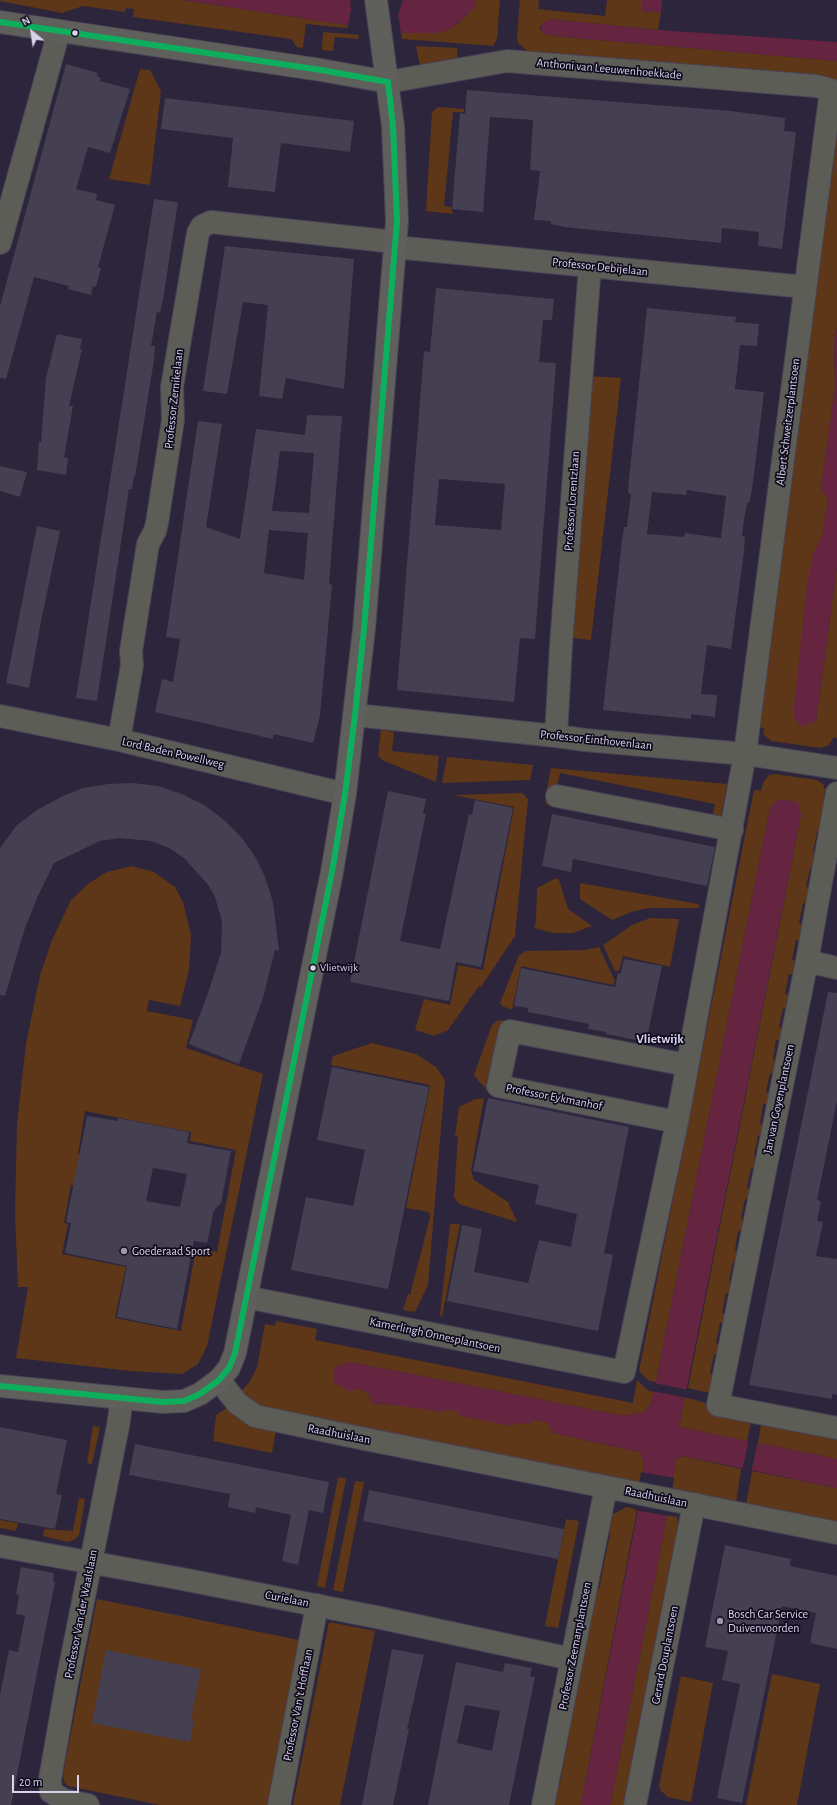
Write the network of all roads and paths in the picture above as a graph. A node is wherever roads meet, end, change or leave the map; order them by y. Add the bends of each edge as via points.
1 (376, 0) edge
2 (0, 22) edge
3 (59, 32) junction
4 (388, 82) junction
5 (831, 90) joint
6 (1, 236) edge
7 (395, 244) junction
8 (590, 266) junction
9 (806, 287) junction
10 (354, 715) junction
11 (0, 716) edge
12 (556, 736) junction
13 (119, 740) junction
14 (745, 754) junction
15 (837, 768) edge
16 (345, 794) junction
17 (837, 794) edge
18 (557, 796) dead end
19 (732, 830) junction
20 (807, 961) junction
21 (837, 968) edge
22 (687, 1065) junction
23 (677, 1122) junction
24 (246, 1297) junction
25 (219, 1380) junction
26 (0, 1386) edge
27 (122, 1398) junction
28 (837, 1428) edge
29 (606, 1487) junction
30 (686, 1502) junction
31 (837, 1533) edge
32 (0, 1546) edge
33 (91, 1563) junction
34 (317, 1606) junction
35 (572, 1658) junction
36 (88, 1805) edge
37 (279, 1805) edge
38 (543, 1805) edge
39 (635, 1805) edge

1 - 4 street
2 - 3 street
3 - 4 street via 146,43
3 - 6 street
4 - 5 street, Anthoni van Leeuwenhoekkade via 507,61 816,86
4 - 7 street via 396,177
5 - 9 street, Albert Schweitzerplantsoen
7 - 8 street, Professor Debijelaan
7 - 10 street via 364,629
7 - 13 street, Professor Zernikelaan via 211,222 202,226 198,233 172,387 173,420 155,531 148,544
8 - 9 street, Professor Debijelaan
8 - 12 street, Professor Lorentzlaan
9 - 14 street, Albert Schweitzerplantsoen
10 - 12 street, Professor Einthovenlaan
10 - 16 street
11 - 13 street, Lord Baden Powellweg
12 - 14 street, Professor Einthovenlaan
13 - 16 street, Lord Baden Powellweg
14 - 15 street, Professor Einthovenlaan
14 - 19 street
16 - 24 street via 331,879
17 - 20 street, Jan van Goyenplantsoen
18 - 19 street
19 - 22 street
20 - 21 street
20 - 28 street, Jan van Goyenplantsoen via 718,1404
22 - 23 street
22 - 23 street, Professor Eykmanhof via 510,1031 498,1086
23 - 24 street, Kamerlingh Onnesplantsoen via 624,1372
24 - 25 street via 235,1353 229,1368
25 - 27 street via 200,1394 184,1401 163,1402
25 - 29 street, Raadhuislaan via 237,1403 255,1416
26 - 27 street
27 - 33 street, Professor Van der Waalslaan
29 - 30 street, Raadhuislaan
29 - 35 street, Professor Zeemanplantsoen
30 - 31 street, Raadhuislaan
30 - 39 street, Gerard Douplantsoen
32 - 33 street, Curielaan
33 - 34 street, Curielaan via 182,1578
33 - 36 street, Professor Van der Waalslaan via 50,1779 52,1792 64,1800
34 - 35 street, Curielaan
34 - 37 street, Professor Van 't Hofflaan
35 - 38 street, Professor Zeemanplantsoen

